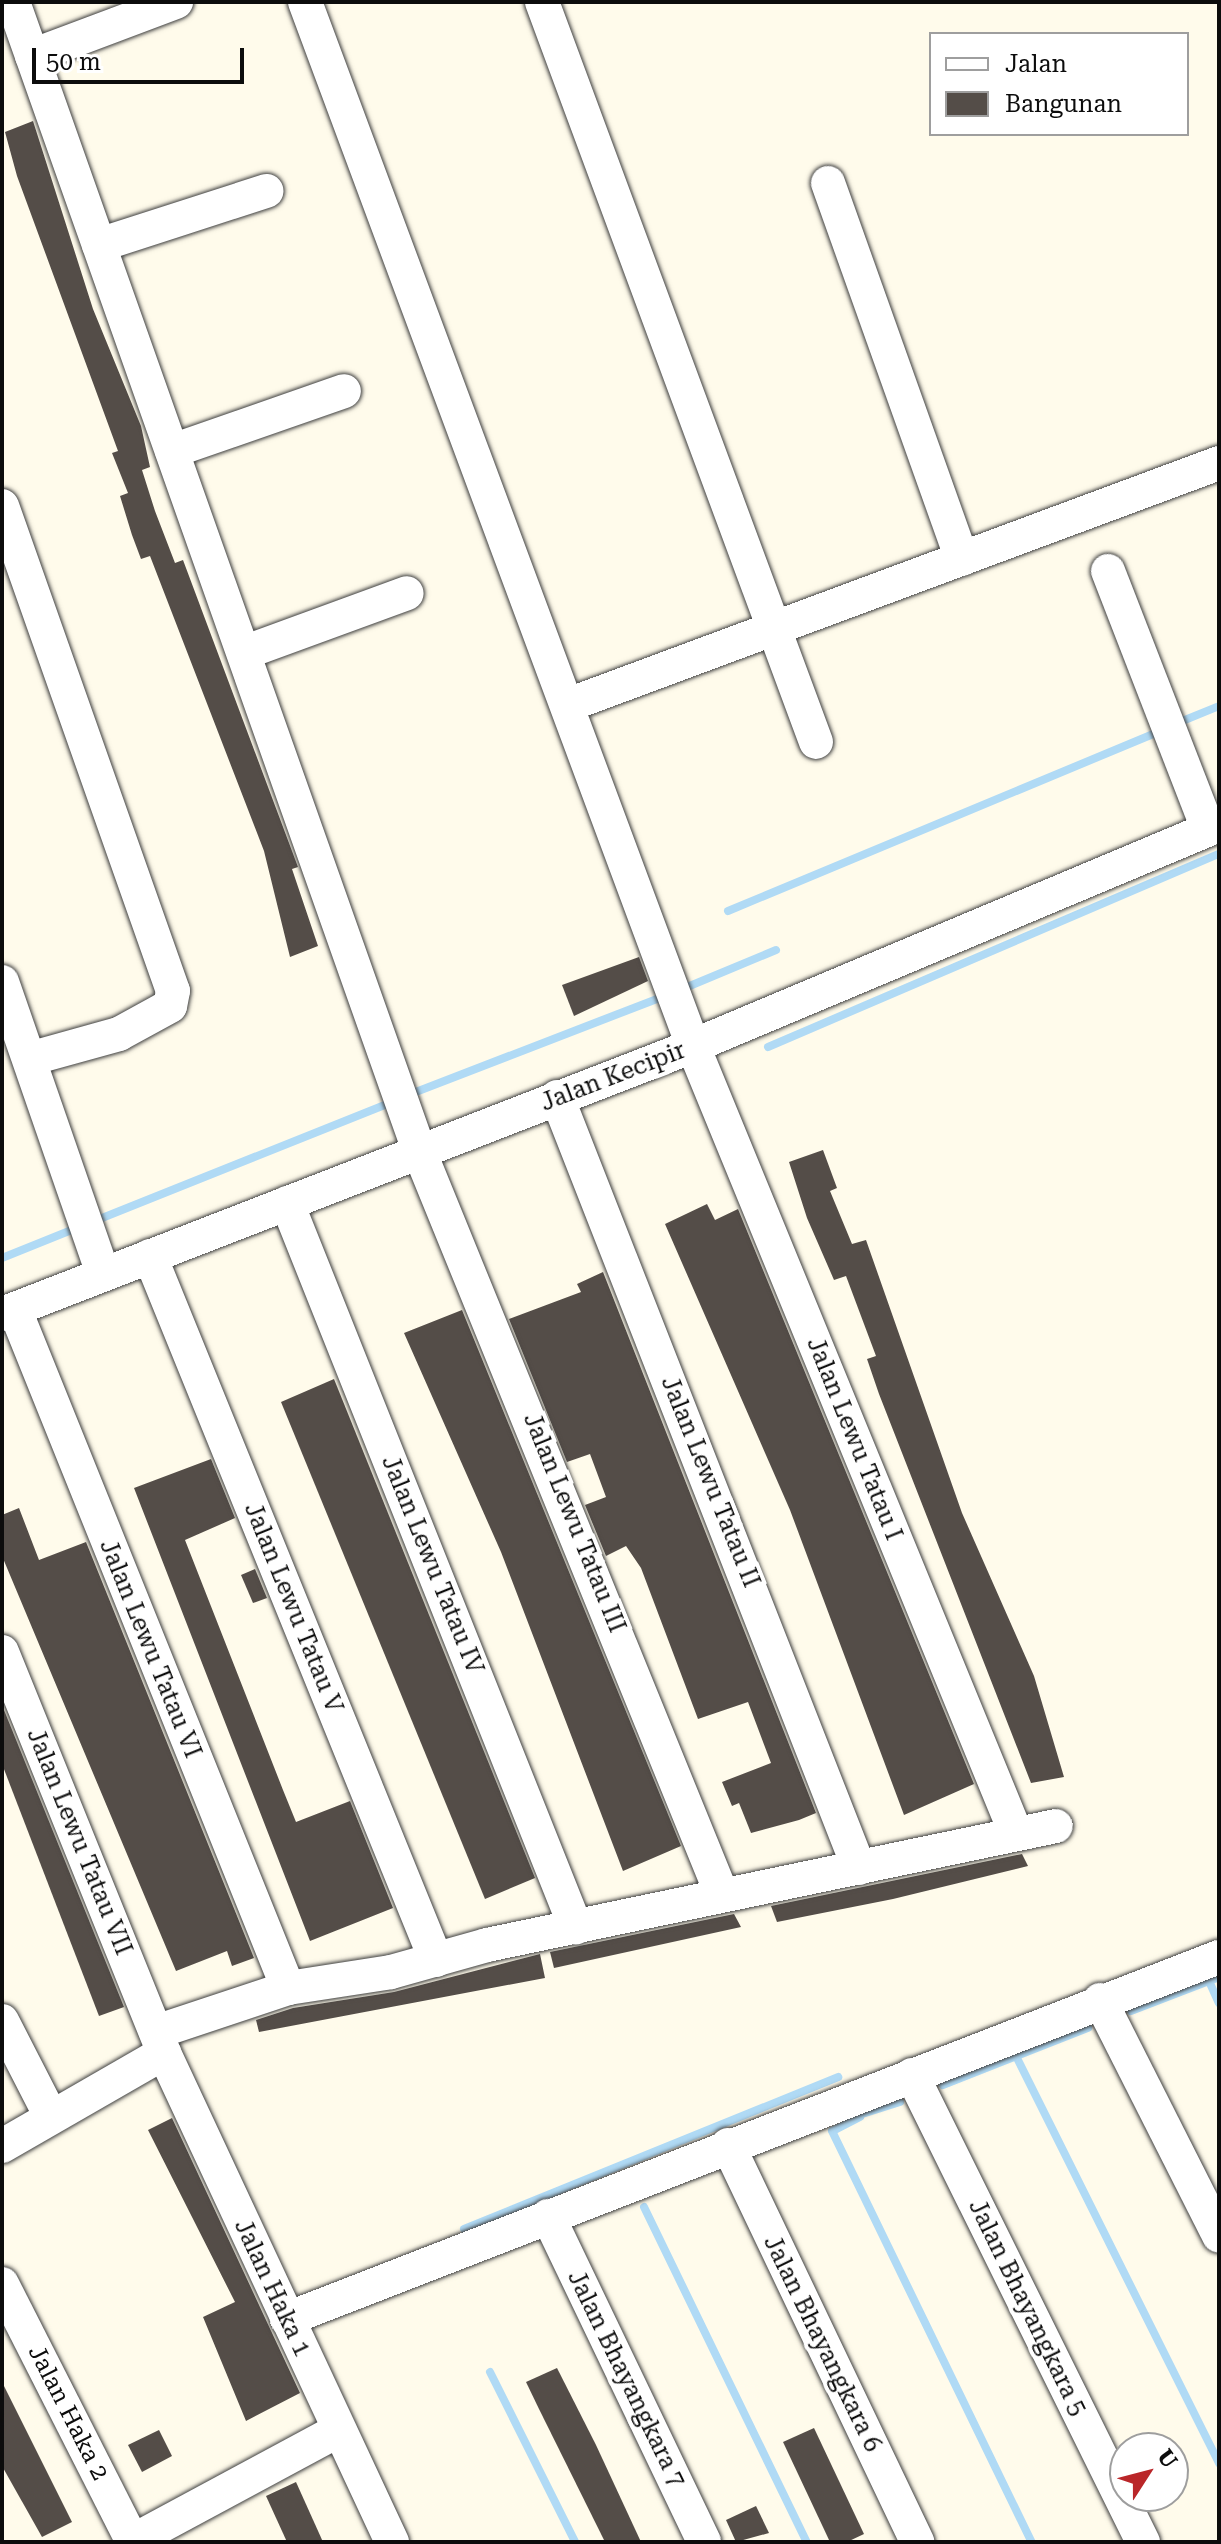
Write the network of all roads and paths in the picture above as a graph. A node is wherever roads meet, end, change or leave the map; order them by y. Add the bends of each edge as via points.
1 (13, 2) edge
2 (176, 2) edge
3 (305, 2) edge
4 (542, 2) edge
5 (32, 56) junction
6 (828, 183) dead end
7 (266, 191) dead end
8 (99, 245) junction
9 (344, 391) dead end
10 (172, 451) junction
11 (1219, 463) edge
12 (2, 506) edge
13 (962, 559) junction
14 (1108, 571) dead end
15 (407, 593) dead end
16 (772, 628) junction
17 (246, 652) junction
18 (568, 705) junction
19 (816, 742) dead end
20 (1214, 827) edge
21 (2, 982) edge
22 (693, 1046) junction
23 (29, 1059) junction
24 (557, 1097) junction
25 (420, 1153) junction
26 (287, 1203) junction
27 (92, 1245) junction
28 (150, 1256) junction
29 (8, 1312) edge
30 (2, 1652) edge
31 (1056, 1826) dead end
32 (1015, 1831) junction
33 (859, 1868) junction
34 (722, 1895) junction
35 (576, 1928) junction
36 (1219, 1957) edge
37 (436, 1960) junction
38 (288, 1988) junction
39 (1100, 2000) junction
40 (2, 2021) edge
41 (160, 2043) junction
42 (912, 2075) junction
43 (50, 2115) junction
44 (728, 2145) junction
45 (2, 2146) edge
46 (548, 2216) junction
47 (1219, 2236) edge
48 (2, 2284) edge
49 (287, 2319) junction
50 (337, 2431) junction
51 (133, 2542) edge
52 (392, 2542) edge
53 (704, 2542) edge
54 (917, 2542) edge
55 (1143, 2542) edge

1 - 5 street, Jalan Lewu Tatau III
2 - 5 street
3 - 18 street, Jalan Lewu Tatau I
4 - 16 street
5 - 8 street, Jalan Lewu Tatau III
6 - 13 street
7 - 8 street
8 - 10 street, Jalan Lewu Tatau III
9 - 10 street
10 - 17 street, Jalan Lewu Tatau III
11 - 13 street
12 - 23 street via 111,798 173,991 170,1006 119,1034
13 - 16 street
14 - 20 street
15 - 17 street
16 - 18 street
16 - 19 street
17 - 25 street, Jalan Lewu Tatau III
18 - 22 street, Jalan Lewu Tatau I
20 - 22 street, Jalan Kecipir
21 - 23 street
22 - 24 street, Jalan Kecipir
22 - 32 street, Jalan Lewu Tatau I
23 - 27 street
24 - 25 street, Jalan Kecipir
24 - 33 street, Jalan Lewu Tatau II
25 - 26 street, Jalan Kecipir
25 - 34 street, Jalan Lewu Tatau III
26 - 28 street, Jalan Kecipir
26 - 35 street, Jalan Lewu Tatau IV
27 - 28 street, Jalan Kecipir
27 - 29 street, Jalan Kecipir
28 - 37 street, Jalan Lewu Tatau V
29 - 38 street, Jalan Lewu Tatau VI
30 - 41 street, Jalan Lewu Tatau VII
31 - 32 street
32 - 33 street
33 - 34 street
34 - 35 street
35 - 37 street
36 - 39 street
37 - 38 street
38 - 41 street
39 - 42 street
39 - 47 street
40 - 43 street
41 - 43 street
41 - 49 street, Jalan Haka 1
42 - 44 street
42 - 55 street, Jalan Bhayangkara 5
43 - 45 street
44 - 46 street
44 - 54 street, Jalan Bhayangkara 6
46 - 49 street
46 - 53 street, Jalan Bhayangkara 7
48 - 51 street, Jalan Haka 2
49 - 50 street, Jalan Haka 1
50 - 51 street
50 - 52 street, Jalan Haka 1

